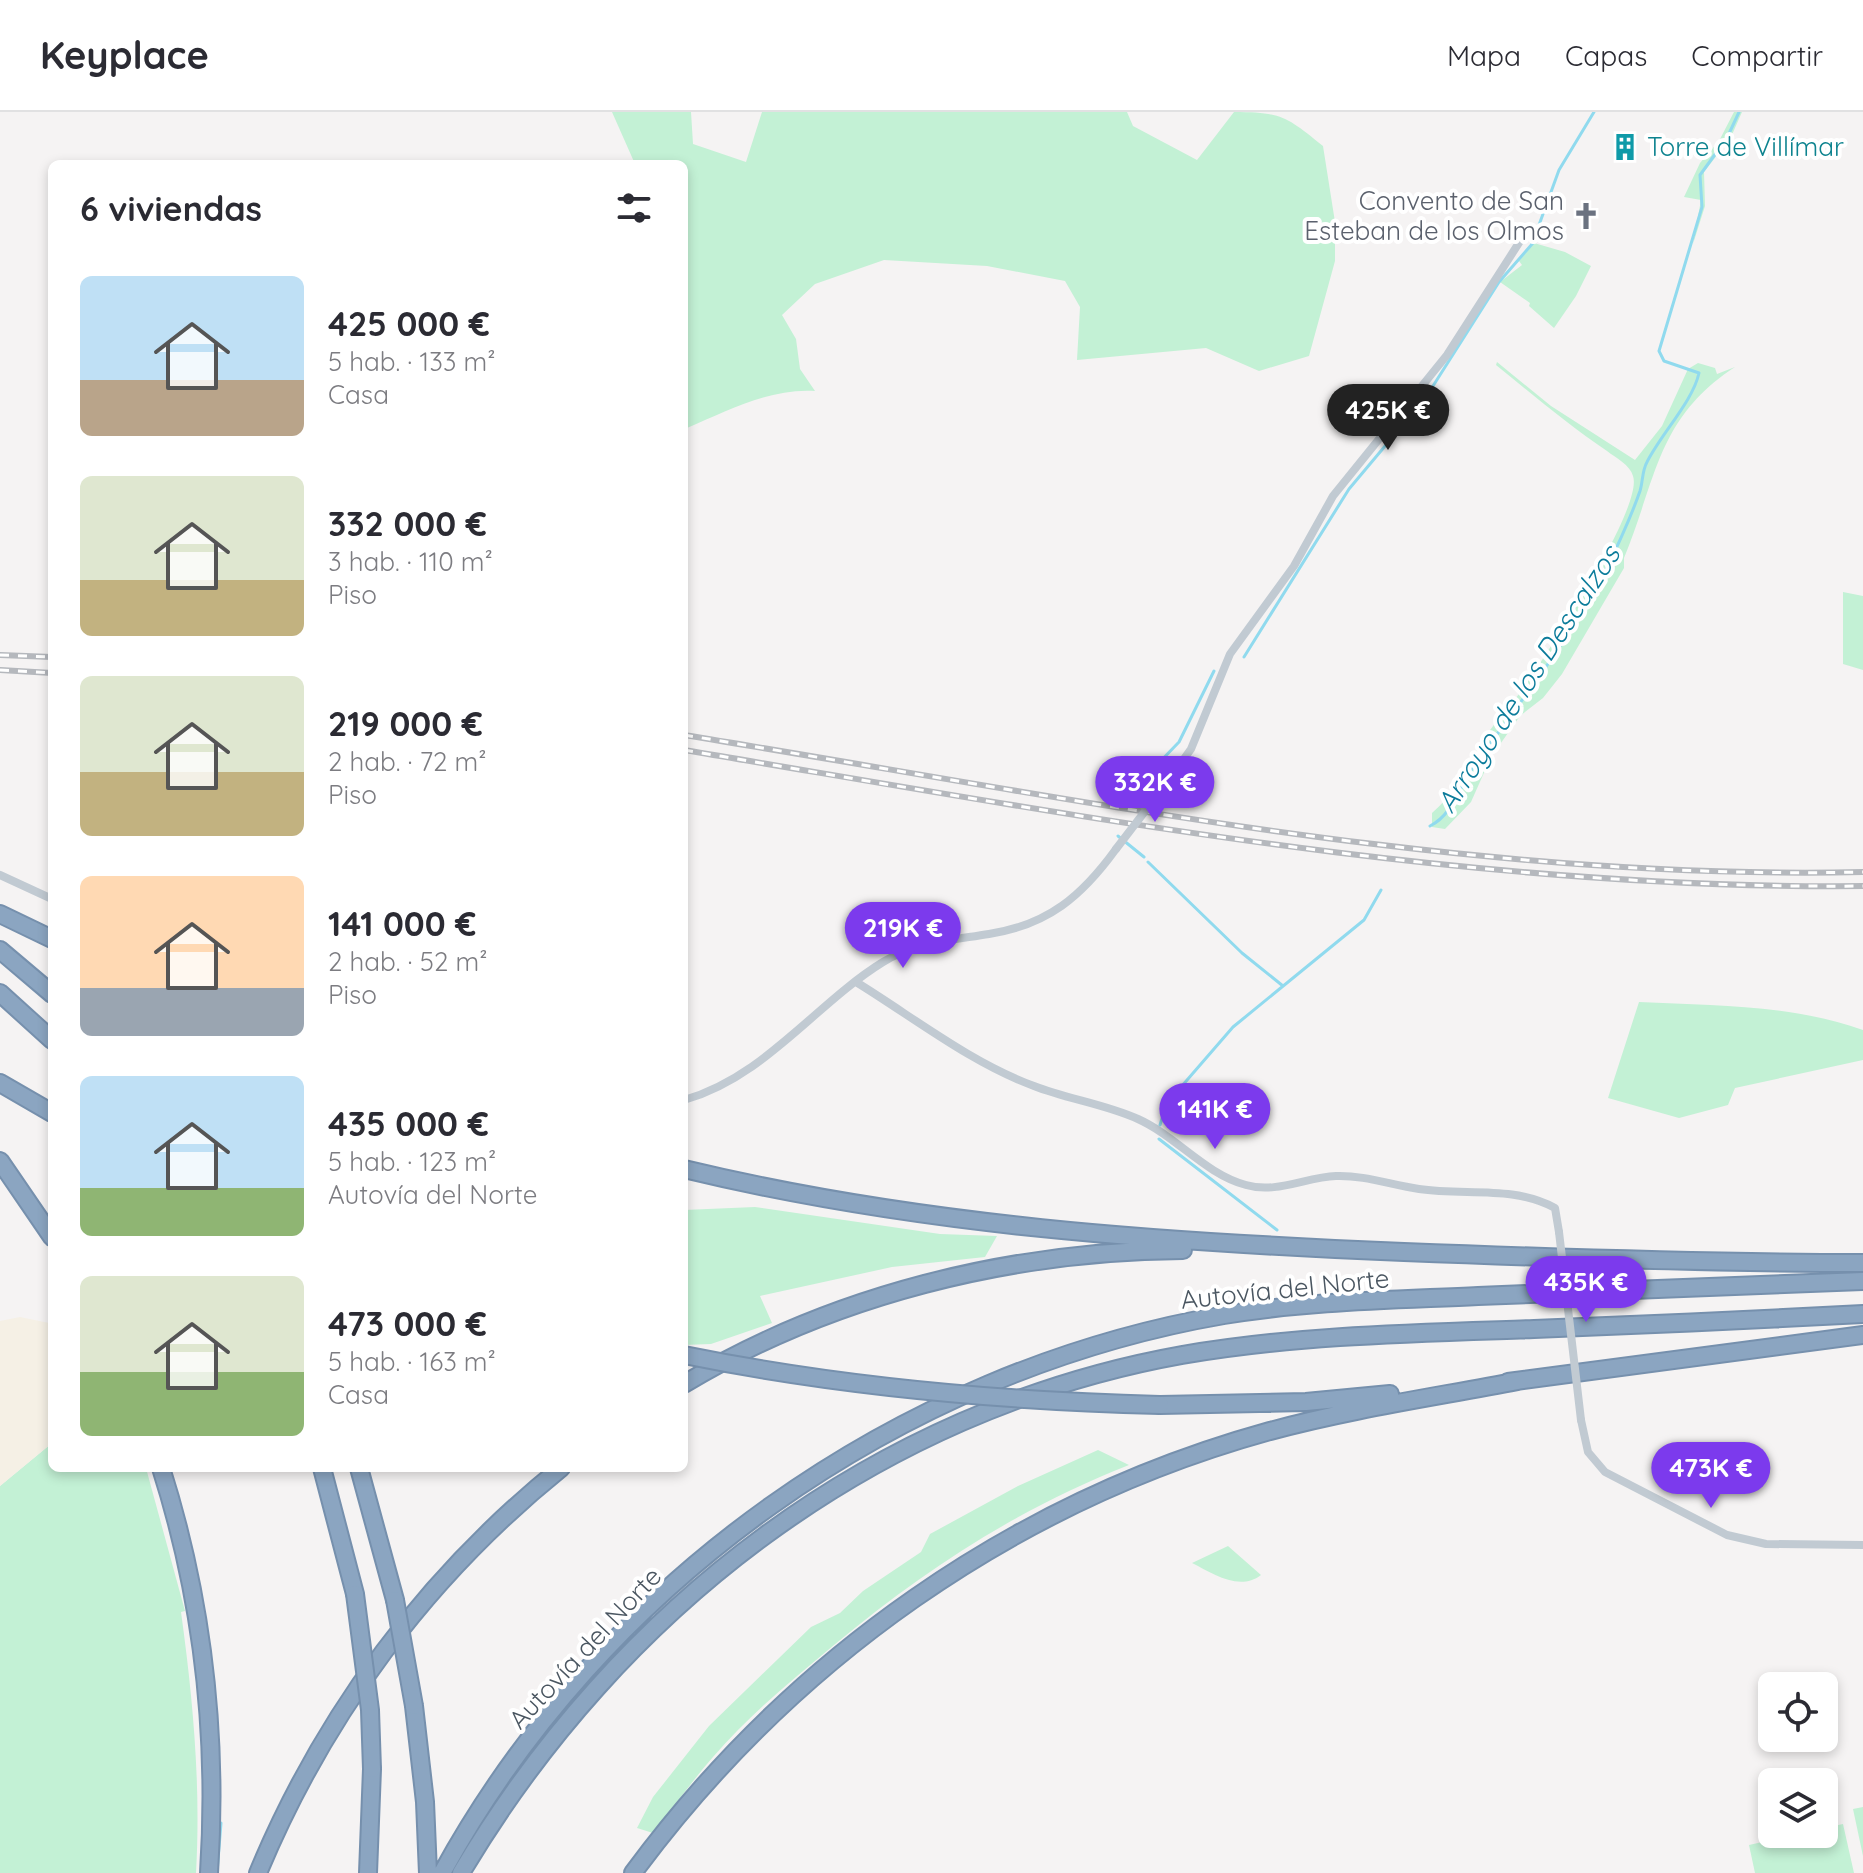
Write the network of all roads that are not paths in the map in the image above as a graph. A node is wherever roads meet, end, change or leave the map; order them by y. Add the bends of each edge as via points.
1 (1524, 235) dead end
2 (0, 875) edge
3 (48, 897) edge
4 (0, 914) edge
5 (48, 937) edge
6 (0, 950) edge
7 (856, 982) junction
8 (48, 991) edge
9 (0, 993) edge
10 (48, 1036) edge
11 (0, 1083) edge
12 (688, 1099) edge
13 (48, 1111) edge
14 (0, 1161) edge
15 (688, 1170) edge
16 (48, 1231) edge
17 (1497, 1258) junction
18 (1863, 1263) edge
19 (1863, 1281) edge
20 (1863, 1314) edge
21 (1863, 1335) edge
22 (688, 1356) edge
23 (1518, 1381) junction
24 (688, 1382) edge
25 (162, 1472) edge
26 (323, 1472) edge
27 (360, 1472) edge
28 (557, 1472) edge
29 (1863, 1545) edge
30 (209, 1873) edge
31 (258, 1873) edge
32 (368, 1873) edge
33 (428, 1873) edge
34 (442, 1873) edge
35 (461, 1873) edge
36 (633, 1873) edge

1 - 7 street, bridge via 1447,355 1333,496 1294,566 1230,654 1191,749 1091,884 1063,907 1021,927 940,940 901,953
2 - 3 street
4 - 5 highway
6 - 8 highway
7 - 12 street via 753,1065
7 - 29 street, bridge via 1000,1070 1033,1086 1137,1118 1212,1169 1246,1185 1273,1188 1337,1176 1456,1193 1502,1191 1555,1208 1581,1420 1588,1452 1605,1472 1727,1535 1766,1544
9 - 10 highway
11 - 13 highway
14 - 16 highway
15 - 17 highway via 838,1202 951,1219 1201,1242
17 - 18 highway
17 - 24 highway via 1168,1250 1033,1261 864,1303 760,1345
19 - 34 highway, Autovía del Norte via 1256,1311 1132,1334 1011,1373 938,1404 808,1479 673,1586 595,1664 532,1739
20 - 35 highway, Autovía del Norte via 1277,1342 1136,1365 992,1409 849,1479 712,1573 648,1632 571,1716 510,1796
21 - 23 highway
22 - 23 highway, bridge via 873,1387 983,1399 1160,1405 1306,1402
23 - 36 highway via 1332,1416 1217,1447 1108,1488 1004,1541 889,1615 773,1711 714,1771
25 - 30 highway via 189,1570 206,1671 213,1775
26 - 32 highway, bridge via 355,1594 370,1710
27 - 33 highway, bridge via 395,1600 414,1706
28 - 31 highway via 456,1564 373,1664 315,1757

